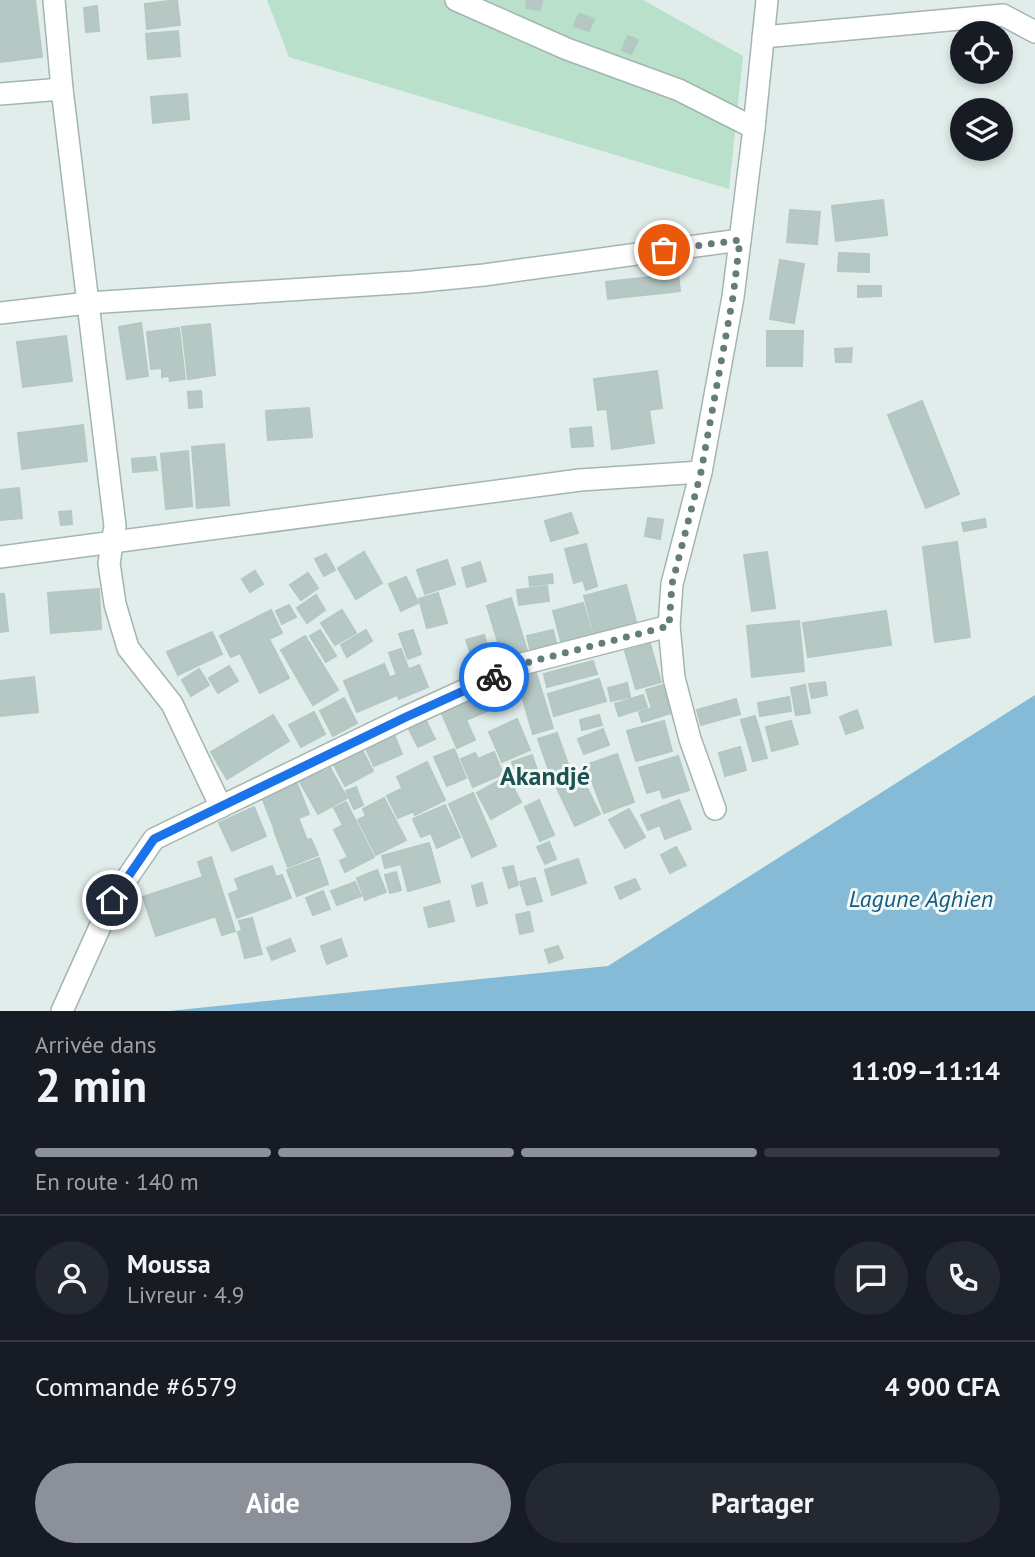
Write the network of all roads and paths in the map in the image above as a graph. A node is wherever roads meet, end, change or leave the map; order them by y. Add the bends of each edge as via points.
1 (54, 0) edge
2 (456, 0) edge
3 (767, 0) edge
4 (1035, 32) edge
5 (763, 37) junction
6 (62, 89) junction
7 (0, 94) edge
8 (754, 128) junction
9 (740, 240) junction
10 (88, 303) junction
11 (0, 313) edge
12 (701, 472) junction
13 (112, 542) junction
14 (0, 557) edge
15 (669, 626) junction
16 (221, 807) junction
17 (715, 809) dead end
18 (62, 1011) edge

1 - 6 street
2 - 8 street via 567,49 679,90
3 - 5 street
4 - 5 street via 1003,15
5 - 8 street
6 - 7 street
6 - 10 street
8 - 9 street
9 - 10 street via 413,282
9 - 12 street
10 - 11 street
10 - 13 street via 115,527
12 - 13 street via 566,481
12 - 15 street via 672,584
13 - 14 street
13 - 16 street via 109,563 115,604 128,648 172,704
15 - 16 street via 522,664
15 - 17 street via 674,678
16 - 18 street via 154,839 112,900

